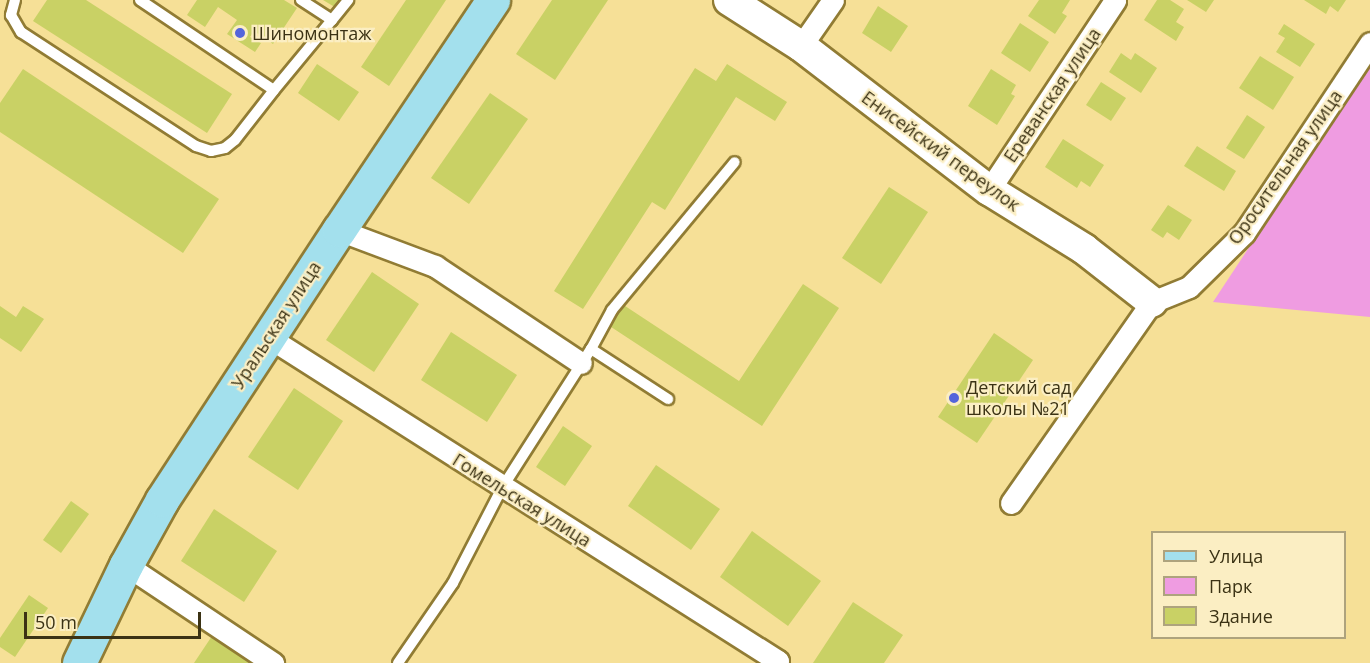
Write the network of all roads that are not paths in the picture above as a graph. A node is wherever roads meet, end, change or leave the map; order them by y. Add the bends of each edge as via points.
1 (15, 0) edge
2 (140, 0) edge
3 (301, 0) edge
4 (348, 0) edge
5 (493, 0) edge
6 (729, 0) edge
7 (833, 0) edge
8 (1115, 0) edge
9 (332, 20) junction
10 (1370, 43) edge
11 (801, 46) junction
12 (274, 90) junction
13 (735, 162) dead end
14 (989, 190) junction
15 (339, 230) junction
16 (1152, 302) junction
17 (268, 337) junction
18 (586, 356) junction
19 (668, 399) dead end
20 (502, 488) junction
21 (1011, 503) dead end
22 (126, 565) junction
23 (778, 662) edge
24 (79, 663) edge
25 (273, 663) edge
26 (398, 663) edge

1 - 12 lane via 11,15 21,32 196,146 211,151 225,148
2 - 12 lane
3 - 9 lane
4 - 9 lane
5 - 15 main road, Уральская улица
6 - 11 street, Енисейский переулок
7 - 11 street
8 - 14 street, Ереванская улица
9 - 12 lane
10 - 16 street, Оросительная улица via 1244,233 1189,287
11 - 14 street, Енисейский переулок
13 - 18 lane via 612,310
14 - 16 street, Енисейский переулок via 1084,249
15 - 17 main road, Уральская улица
15 - 18 street via 435,266
16 - 21 street
17 - 20 street, Гомельская улица
17 - 22 main road, Уральская улица via 162,501
18 - 19 lane
18 - 20 lane
20 - 23 street, Гомельская улица
20 - 26 lane via 453,583
22 - 24 main road, Уральская улица
22 - 25 street

